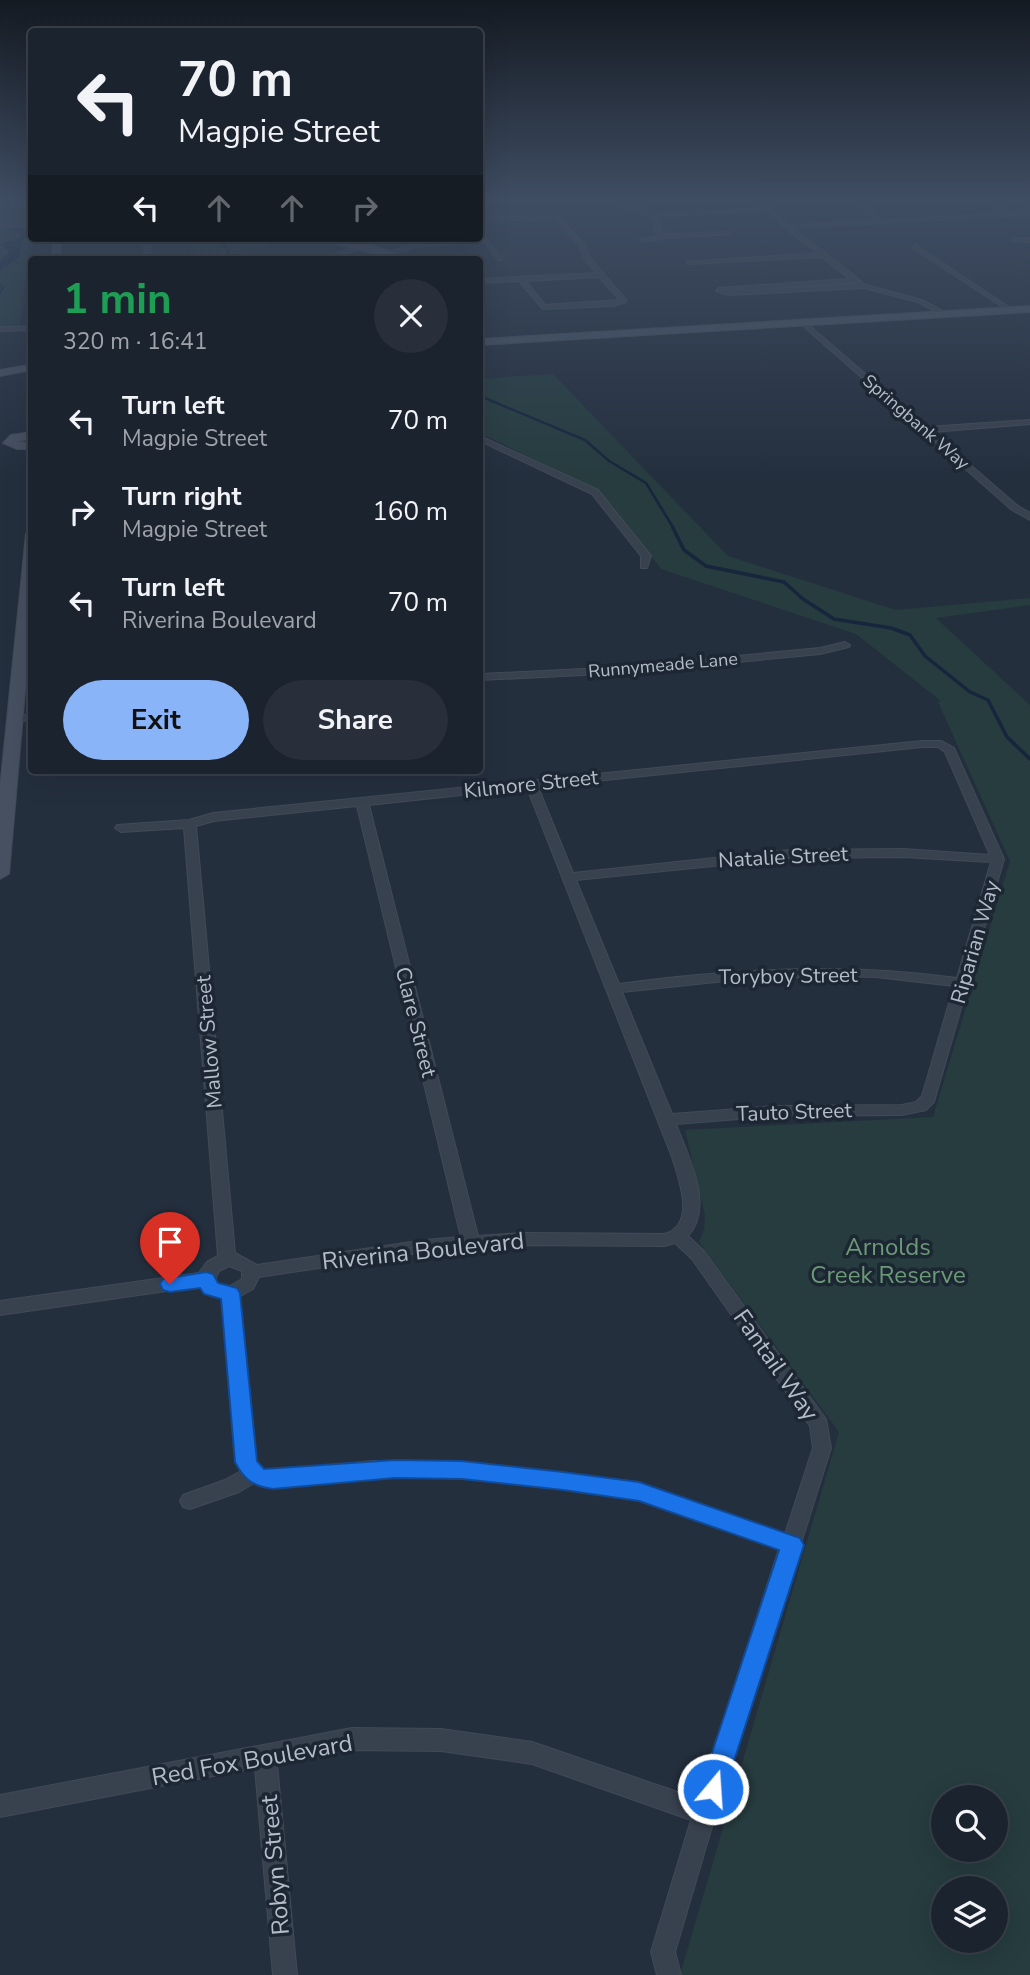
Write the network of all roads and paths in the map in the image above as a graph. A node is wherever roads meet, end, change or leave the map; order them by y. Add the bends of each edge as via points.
1 (531, 291) edge
2 (615, 291) edge
3 (722, 291) edge
4 (744, 291) edge
5 (878, 291) edge
6 (882, 291) edge
7 (983, 291) edge
8 (928, 304) junction
9 (919, 306) junction
10 (1030, 309) edge
11 (1012, 310) junction
12 (933, 315) junction
13 (946, 315) junction
14 (803, 323) junction
15 (28, 327) edge
16 (0, 329) edge
17 (483, 343) edge
18 (0, 373) edge
19 (28, 374) edge
20 (1030, 422) edge
21 (924, 430) junction
22 (25, 437) edge
23 (0, 439) edge
24 (483, 439) edge
25 (0, 445) edge
26 (1030, 517) edge
27 (644, 566) dead end
28 (28, 575) edge
29 (845, 645) dead end
30 (483, 677) edge
31 (28, 717) edge
32 (14, 719) junction
33 (941, 744) joint
34 (531, 784) junction
35 (362, 802) junction
36 (190, 824) junction
37 (121, 828) dead end
38 (998, 859) junction
39 (0, 874) edge
40 (568, 877) junction
41 (963, 983) junction
42 (613, 989) junction
43 (921, 1106) joint
44 (667, 1121) junction
45 (678, 1236) junction
46 (471, 1242) junction
47 (227, 1260) junction
48 (252, 1272) junction
49 (206, 1279) junction
50 (230, 1293) junction
51 (0, 1308) edge
52 (253, 1474) junction
53 (190, 1501) dead end
54 (792, 1545) junction
55 (265, 1756) junction
56 (0, 1807) edge
57 (705, 1814) junction
58 (285, 1975) edge
59 (669, 1975) edge

1 - 2 street via 543,307 624,301
3 - 4 street
5 - 9 street
6 - 8 street
7 - 11 street
8 - 9 street
8 - 13 street
9 - 12 street
10 - 11 street
11 - 13 street
12 - 13 street
12 - 14 street
14 - 17 street
14 - 21 street, Springbank Way
15 - 16 street
18 - 19 street
20 - 21 street
21 - 26 street, Springbank Way
22 - 23 street
22 - 25 street
24 - 27 street via 595,492 646,556
28 - 32 street
29 - 30 street, Runnymeade Lane via 623,670
31 - 32 street
32 - 39 street
33 - 34 street, Kilmore Street
33 - 38 street, Riparian Way via 954,755
34 - 35 street, Kilmore Street
34 - 40 street
35 - 36 street, Kilmore Street via 214,817
35 - 46 street, Clare Street
36 - 37 street, Kilmore Street
36 - 47 street, Mallow Street
38 - 40 street, Natalie Street via 903,853 791,854
38 - 41 street, Riparian Way
40 - 42 street
41 - 42 street, Toryboy Street via 924,976 789,972
41 - 43 street, Riparian Way via 929,1098
42 - 44 street
43 - 44 street, Tauto Street via 776,1111
44 - 45 street via 692,1209 689,1223
45 - 46 street, Riverina Boulevard via 664,1240
45 - 54 street, Fantail Way via 698,1255 820,1423 822,1448
46 - 48 street, Riverina Boulevard
47 - 48 street via 246,1263
47 - 49 street via 210,1269
48 - 50 street via 249,1283
49 - 50 street via 211,1289
49 - 51 street
50 - 52 street via 244,1448
52 - 53 street
52 - 54 street via 273,1479 372,1469 462,1470 563,1481 639,1492
54 - 57 street, Fantail Way
55 - 56 street, Red Fox Boulevard
55 - 57 street, Red Fox Boulevard via 352,1739 441,1740 531,1753
55 - 58 street, Robyn Street
57 - 59 street, Fantail Way via 663,1952

